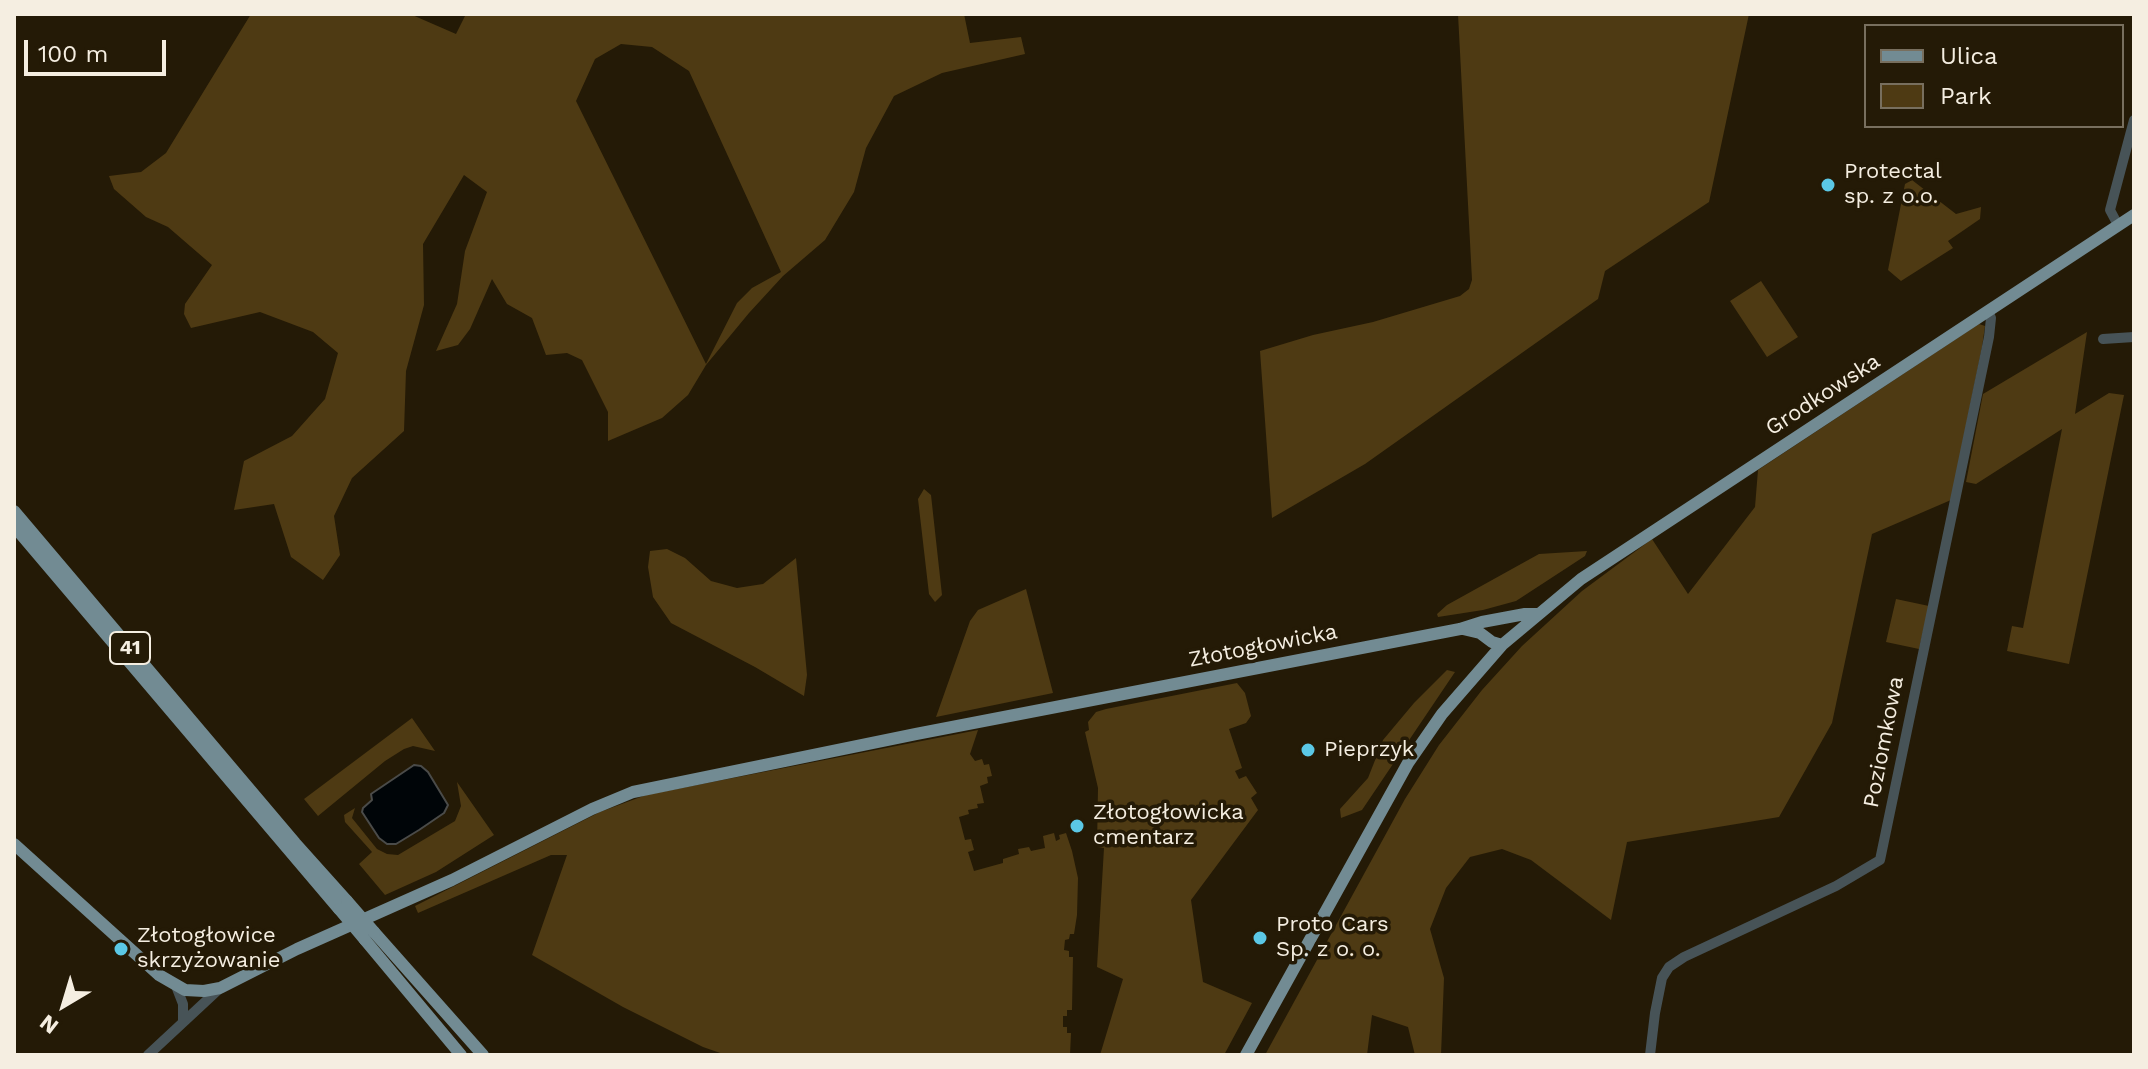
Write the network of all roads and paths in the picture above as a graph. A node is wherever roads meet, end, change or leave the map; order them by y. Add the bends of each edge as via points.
1 (2134, 120) edge
2 (2134, 215) edge
3 (2118, 225) junction
4 (1988, 311) junction
5 (2134, 337) edge
6 (2103, 339) dead end
7 (14, 511) edge
8 (14, 526) edge
9 (1537, 614) junction
10 (1482, 622) junction
11 (1460, 629) junction
12 (1502, 645) junction
13 (1484, 664) junction
14 (14, 844) edge
15 (343, 905) junction
16 (370, 936) junction
17 (176, 986) junction
18 (220, 988) junction
19 (183, 1020) junction
20 (148, 1055) edge
21 (461, 1055) edge
22 (483, 1055) edge
23 (1246, 1055) edge
24 (1650, 1055) edge

1 - 3 street via 2110,210
2 - 3 main road, Grodkowska
3 - 4 main road, Grodkowska
4 - 9 main road, Grodkowska via 1607,561
4 - 24 street, Poziomkowa via 1989,337 1880,860 1669,967 1657,1001
5 - 6 street
7 - 15 main road, 41
8 - 15 main road, 41
9 - 10 main road, Złotogłowicka
9 - 12 main road, Grodkowska
10 - 11 main road, Złotogłowicka
10 - 12 main road via 1498,634
11 - 12 main road
11 - 13 main road via 1480,643
11 - 18 main road, Złotogłowicka via 633,792
12 - 13 main road, Grodkowska
13 - 23 main road, Grodkowska via 1408,763
14 - 17 main road
15 - 16 main road, 41, bridge
16 - 21 main road, 41
16 - 22 main road, 41
17 - 18 main road via 196,991
17 - 19 street
18 - 19 street
19 - 20 street

